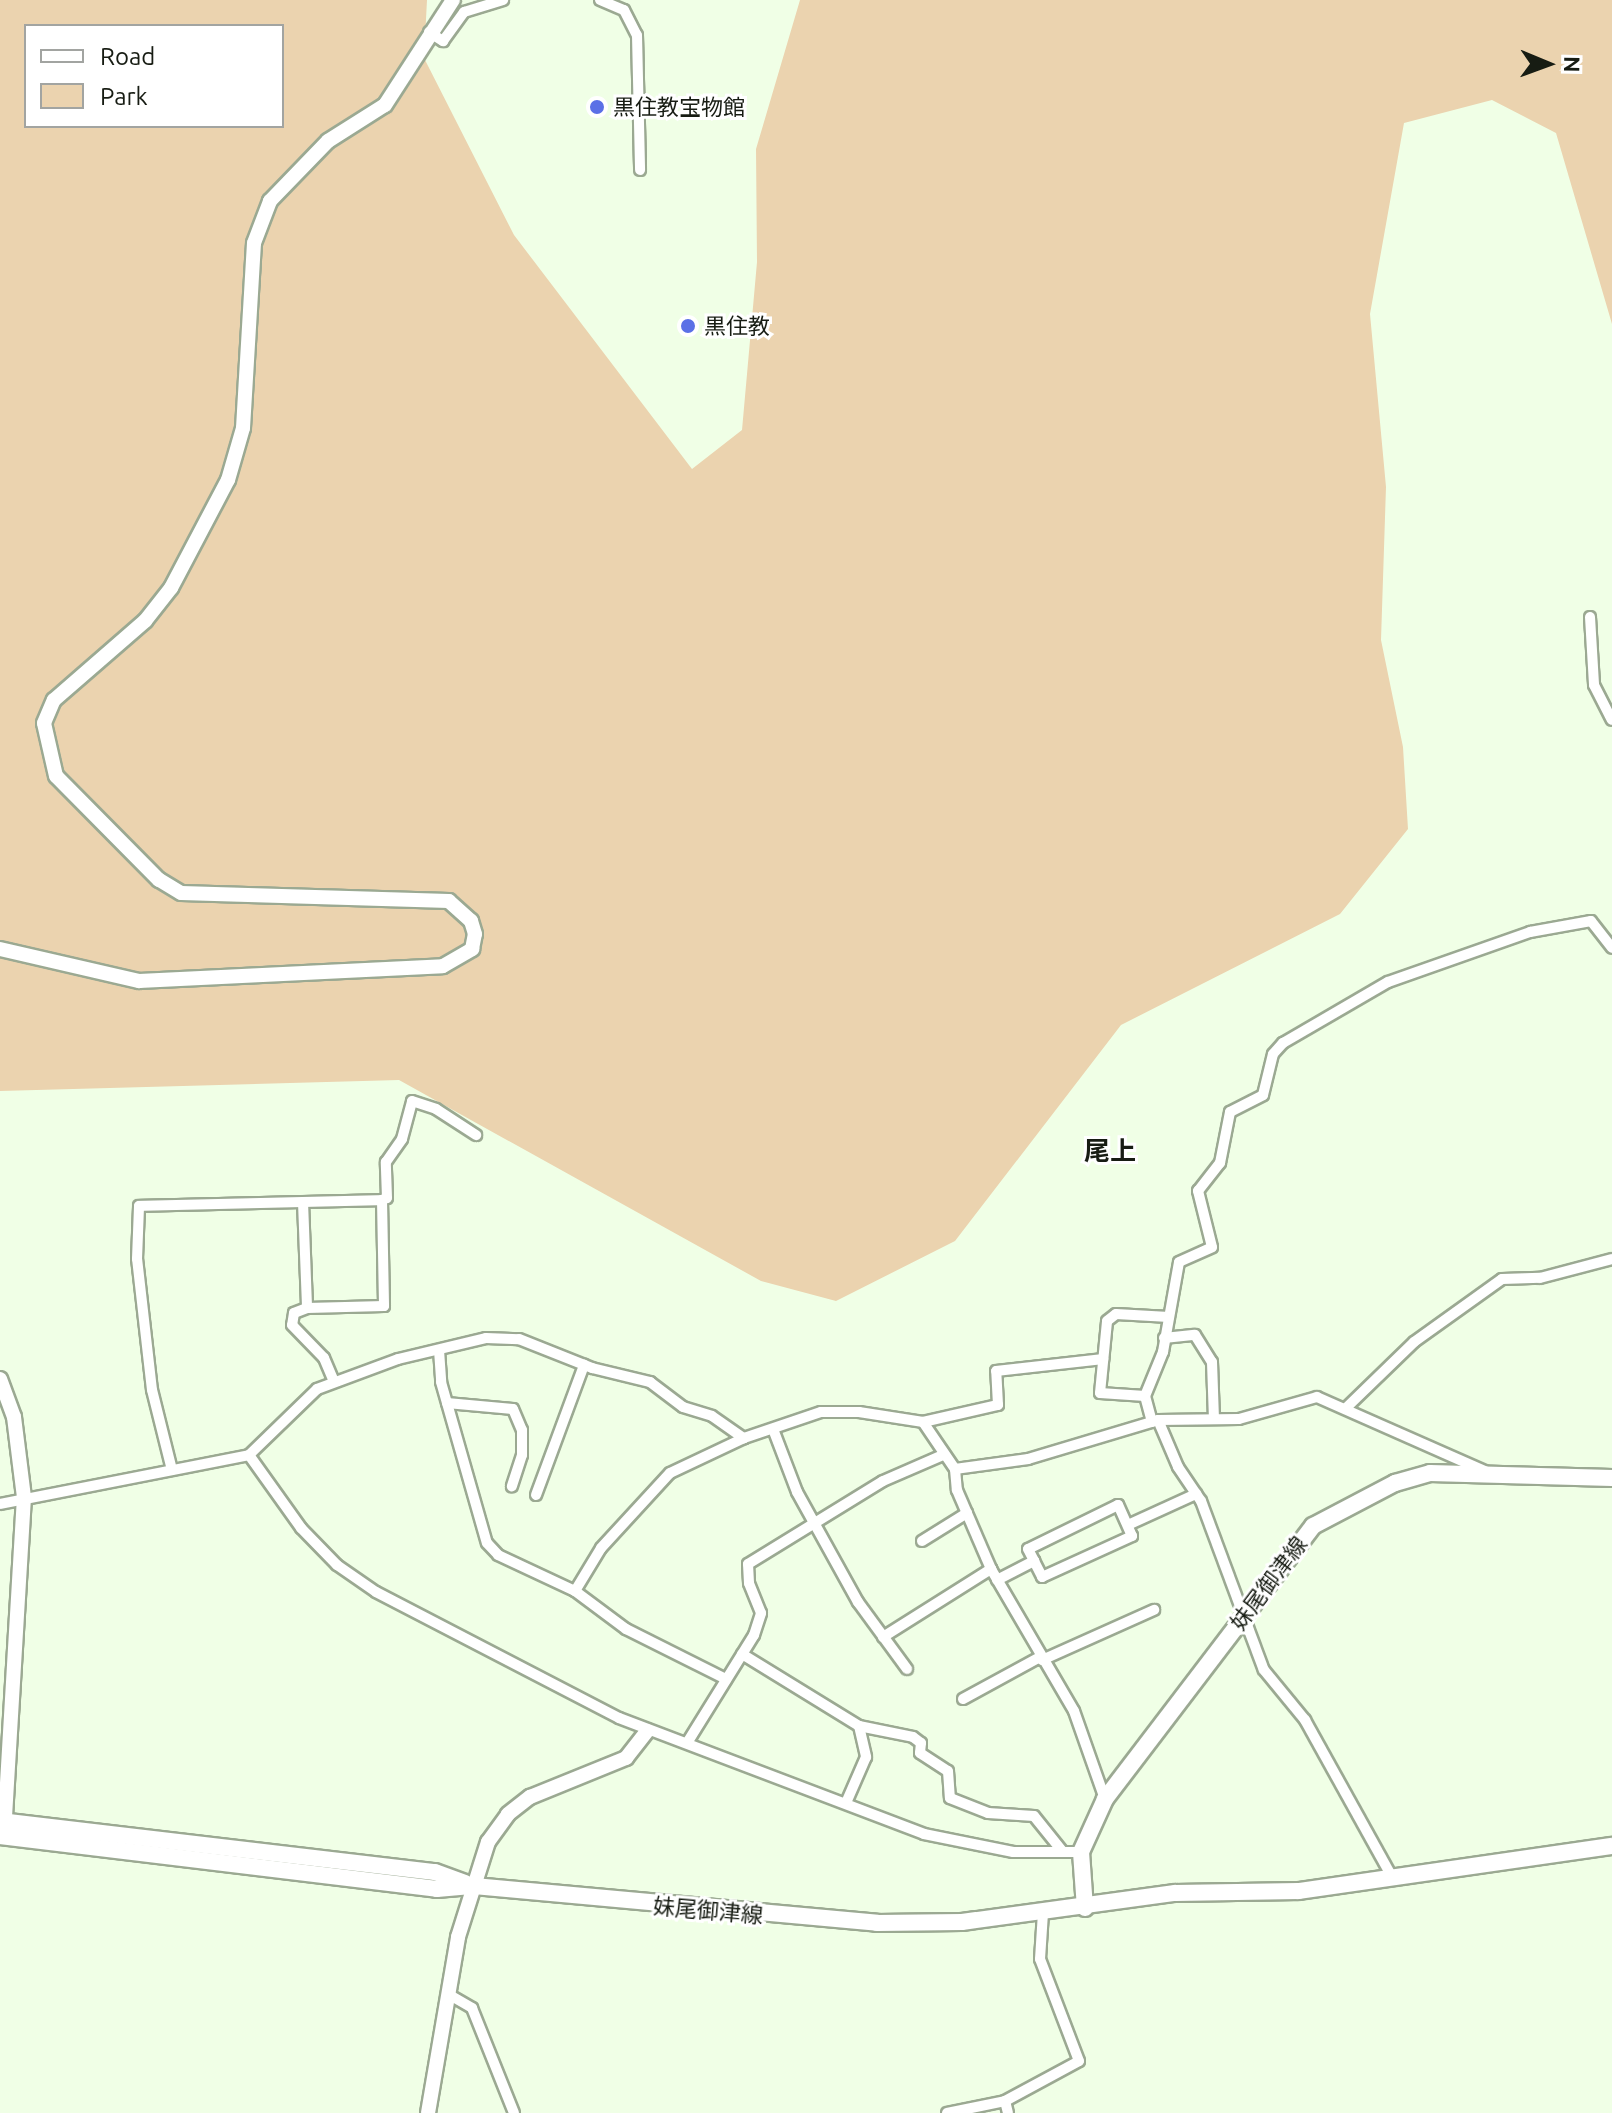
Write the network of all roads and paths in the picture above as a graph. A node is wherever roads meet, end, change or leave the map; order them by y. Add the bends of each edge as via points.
1 (453, 0) edge
2 (503, 0) edge
3 (600, 0) edge
4 (429, 32) junction
5 (640, 170) dead end
6 (1590, 617) dead end
7 (1612, 720) edge
8 (1612, 948) edge
9 (0, 949) edge
10 (476, 1135) dead end
11 (382, 1200) junction
12 (303, 1202) junction
13 (1612, 1259) edge
14 (307, 1308) junction
15 (1169, 1317) junction
16 (1164, 1338) junction
17 (439, 1350) junction
18 (1103, 1359) junction
19 (584, 1365) junction
20 (0, 1379) edge
21 (334, 1382) junction
22 (1145, 1396) junction
23 (447, 1403) junction
24 (1346, 1408) junction
25 (7, 1418) edge
26 (1214, 1419) junction
27 (1155, 1421) junction
28 (923, 1422) junction
29 (773, 1429) junction
30 (744, 1438) junction
31 (249, 1455) junction
32 (943, 1455) junction
33 (955, 1469) junction
34 (172, 1470) junction
35 (1489, 1472) junction
36 (1612, 1478) edge
37 (512, 1486) dead end
38 (1196, 1494) junction
39 (536, 1495) dead end
40 (24, 1497) junction
41 (0, 1504) edge
42 (967, 1513) junction
43 (814, 1523) junction
44 (1128, 1525) junction
45 (922, 1541) dead end
46 (1034, 1561) junction
47 (991, 1569) junction
48 (997, 1580) junction
49 (575, 1591) junction
50 (1154, 1610) dead end
51 (1246, 1612) junction
52 (883, 1637) junction
53 (742, 1654) junction
54 (1041, 1659) junction
55 (907, 1669) dead end
56 (726, 1679) junction
57 (963, 1699) dead end
58 (859, 1726) junction
59 (647, 1731) junction
60 (687, 1743) junction
61 (1105, 1799) junction
62 (846, 1803) junction
63 (2, 1828) edge
64 (1612, 1846) edge
65 (1063, 1852) junction
66 (1081, 1852) junction
67 (1392, 1877) junction
68 (474, 1886) junction
69 (1085, 1908) junction
70 (1043, 1913) junction
71 (448, 1994) junction
72 (1005, 2101) junction
73 (428, 2113) edge
74 (514, 2113) edge
75 (947, 2113) edge
76 (1008, 2113) edge

1 - 4 street
2 - 4 street via 464,12 443,41
3 - 5 street via 624,10 637,35
4 - 9 street via 385,105 328,141 270,201 254,243 243,428 228,480 171,588 145,621 54,700 44,723 56,776 149,871 181,893 449,901 471,921 472,949 443,966 139,981
6 - 7 street via 1594,685
8 - 15 street via 1591,921 1530,932 1388,982 1283,1043 1273,1054 1263,1095 1238,1105 1225,1122 1220,1163 1197,1196 1212,1247 1179,1262
10 - 11 street via 436,1109 412,1101 402,1139 386,1162 387,1198
11 - 12 street
11 - 14 street via 384,1306
12 - 14 street
12 - 34 street via 139,1206 137,1259 152,1390
13 - 24 street via 1540,1278 1502,1279 1414,1342
14 - 21 street via 294,1313 292,1325 324,1358
15 - 16 street
15 - 18 street via 1110,1315
16 - 22 street
16 - 26 street via 1195,1335 1212,1362
17 - 19 street via 486,1338 519,1339
17 - 21 street
17 - 23 street
18 - 22 street via 1100,1393
18 - 28 street via 996,1371 998,1405
19 - 30 street via 650,1382 683,1407 712,1416
19 - 39 street
20 - 25 street
21 - 31 street via 317,1389
22 - 27 street
23 - 37 street via 513,1409 522,1430 522,1455
23 - 49 street via 487,1543 498,1555
24 - 26 street via 1317,1397 1239,1419
24 - 35 street
25 - 40 street
26 - 27 street
27 - 33 street via 1028,1459
27 - 38 street
28 - 29 street via 821,1412
28 - 32 street
29 - 30 street
29 - 43 street
30 - 49 street via 670,1473 601,1548
31 - 34 street
31 - 59 street via 301,1528 337,1565 376,1592
32 - 33 street
32 - 43 street via 883,1481
33 - 42 street
34 - 40 street
35 - 36 main road, 妹尾御津線
35 - 51 main road, 妹尾御津線 via 1416,1475 1323,1519 1300,1540
38 - 44 street
38 - 51 street
40 - 41 street
40 - 63 street
42 - 45 street
42 - 47 street
43 - 52 street
43 - 53 street via 748,1564 761,1613
44 - 46 street via 1132,1536 1042,1577
44 - 46 street via 1118,1505 1028,1549
46 - 48 street
47 - 48 street
47 - 52 street
48 - 54 street
49 - 56 street via 626,1629
50 - 54 street
51 - 61 main road, 妹尾御津線
51 - 67 street via 1264,1670 1305,1720
52 - 55 street
53 - 56 street
53 - 58 street
54 - 57 street
54 - 61 street via 1074,1711
56 - 60 street
58 - 62 street via 866,1757
58 - 65 street via 913,1737 921,1743 920,1753 948,1771 950,1798 988,1813 1034,1816
59 - 60 street
59 - 68 street via 626,1758 530,1797 508,1814 488,1842
60 - 62 street
61 - 66 main road, 妹尾御津線
62 - 65 street via 924,1834 977,1847
63 - 68 main road, 妹尾御津線 via 437,1889
64 - 67 main road, 妹尾御津線
65 - 66 street
66 - 69 main road, 妹尾御津線
67 - 69 main road, 妹尾御津線 via 1299,1891 1175,1893
68 - 70 main road, 妹尾御津線 via 877,1923 962,1922
68 - 71 street
69 - 70 main road, 妹尾御津線
70 - 72 street via 1040,1959 1079,2061
71 - 73 street
71 - 74 street via 472,2008
72 - 75 street
72 - 76 street

